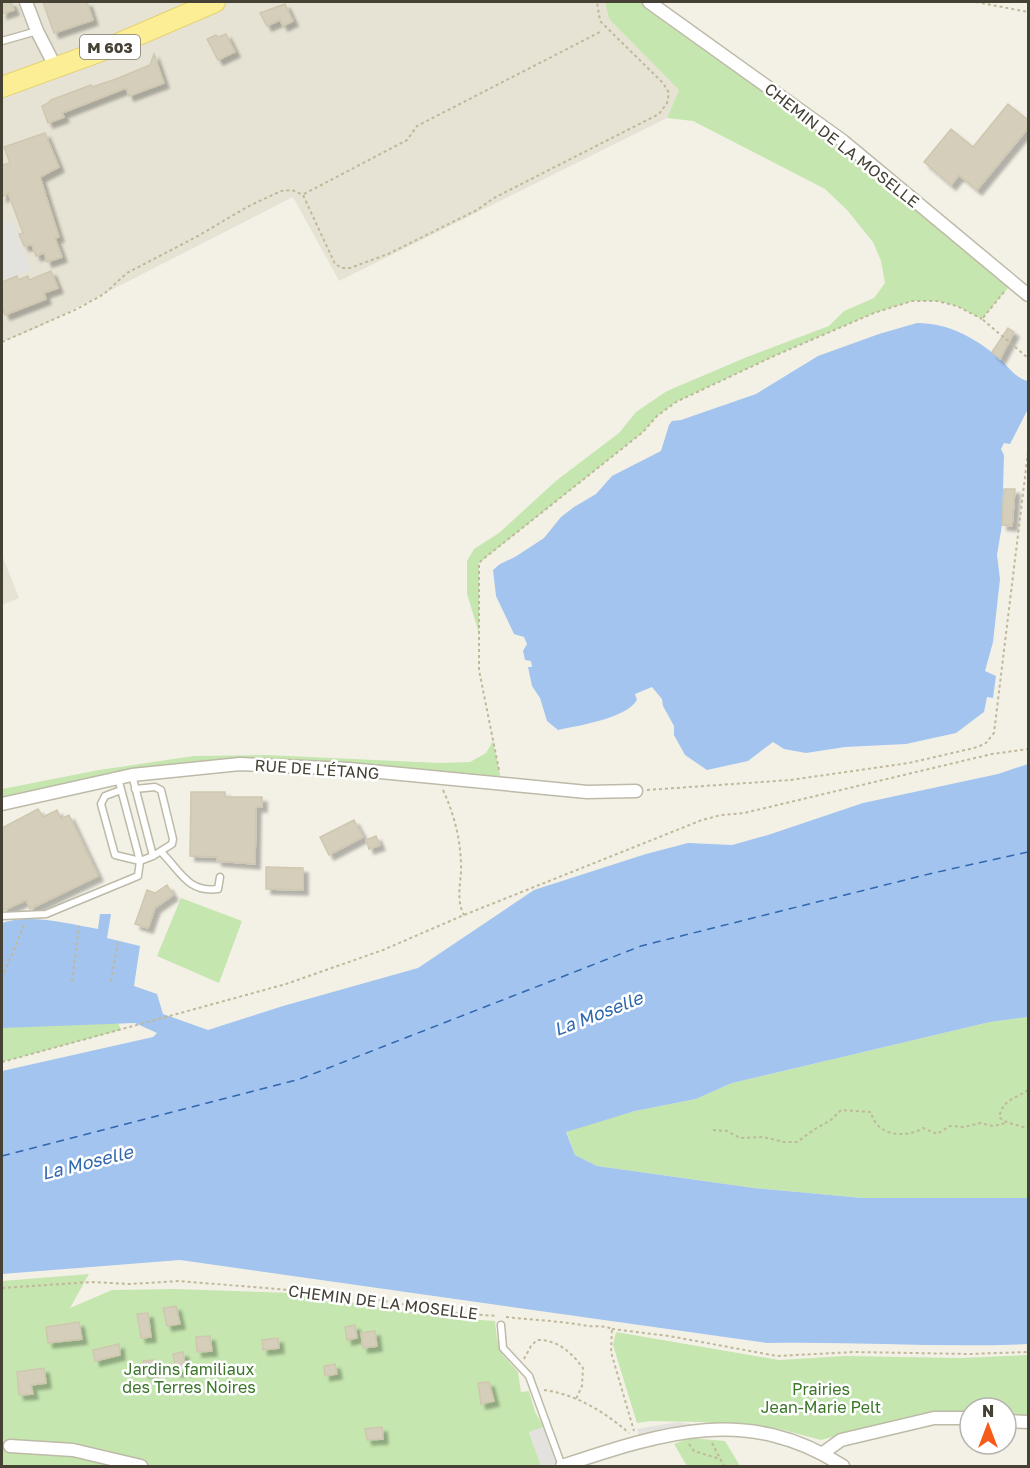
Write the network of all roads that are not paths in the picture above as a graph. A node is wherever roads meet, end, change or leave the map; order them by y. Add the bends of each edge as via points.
1 (26, 2) edge
2 (215, 2) edge
3 (649, 2) edge
4 (38, 31) junction
5 (2, 41) edge
6 (56, 68) junction
7 (2, 87) edge
8 (1029, 295) edge
9 (132, 775) junction
10 (119, 784) junction
11 (135, 789) junction
12 (636, 791) road end
13 (2, 804) edge
14 (161, 852) junction
15 (153, 856) junction
16 (141, 861) junction
17 (220, 877) dead end
18 (2, 916) edge
19 (501, 1325) dead end
20 (958, 1418) edge
21 (10, 1446) dead end
22 (823, 1454) junction
23 (141, 1467) edge
24 (562, 1467) edge
25 (843, 1467) edge

1 - 4 street
2 - 6 main road, M 603
3 - 8 street, CHEMIN DE LA MOSELLE via 843,141
4 - 5 lane
4 - 6 street
6 - 7 main road, M 603
9 - 10 street, RUE DE L'ÉTANG
9 - 11 lane
9 - 12 street, RUE DE L'ÉTANG via 240,764 349,769 587,792
10 - 13 street, RUE DE L'ÉTANG
10 - 16 lane
10 - 16 lane via 101,804 115,855
11 - 14 lane via 161,789 173,839
11 - 15 lane
14 - 15 lane
14 - 17 lane via 188,883 206,890 218,889
15 - 16 lane
16 - 18 lane via 138,876 46,914
19 - 24 lane via 503,1348 529,1376
20 - 22 street via 934,1418 841,1440
21 - 23 street via 73,1450
22 - 24 street via 783,1437 751,1431 707,1430 638,1442
22 - 25 street

